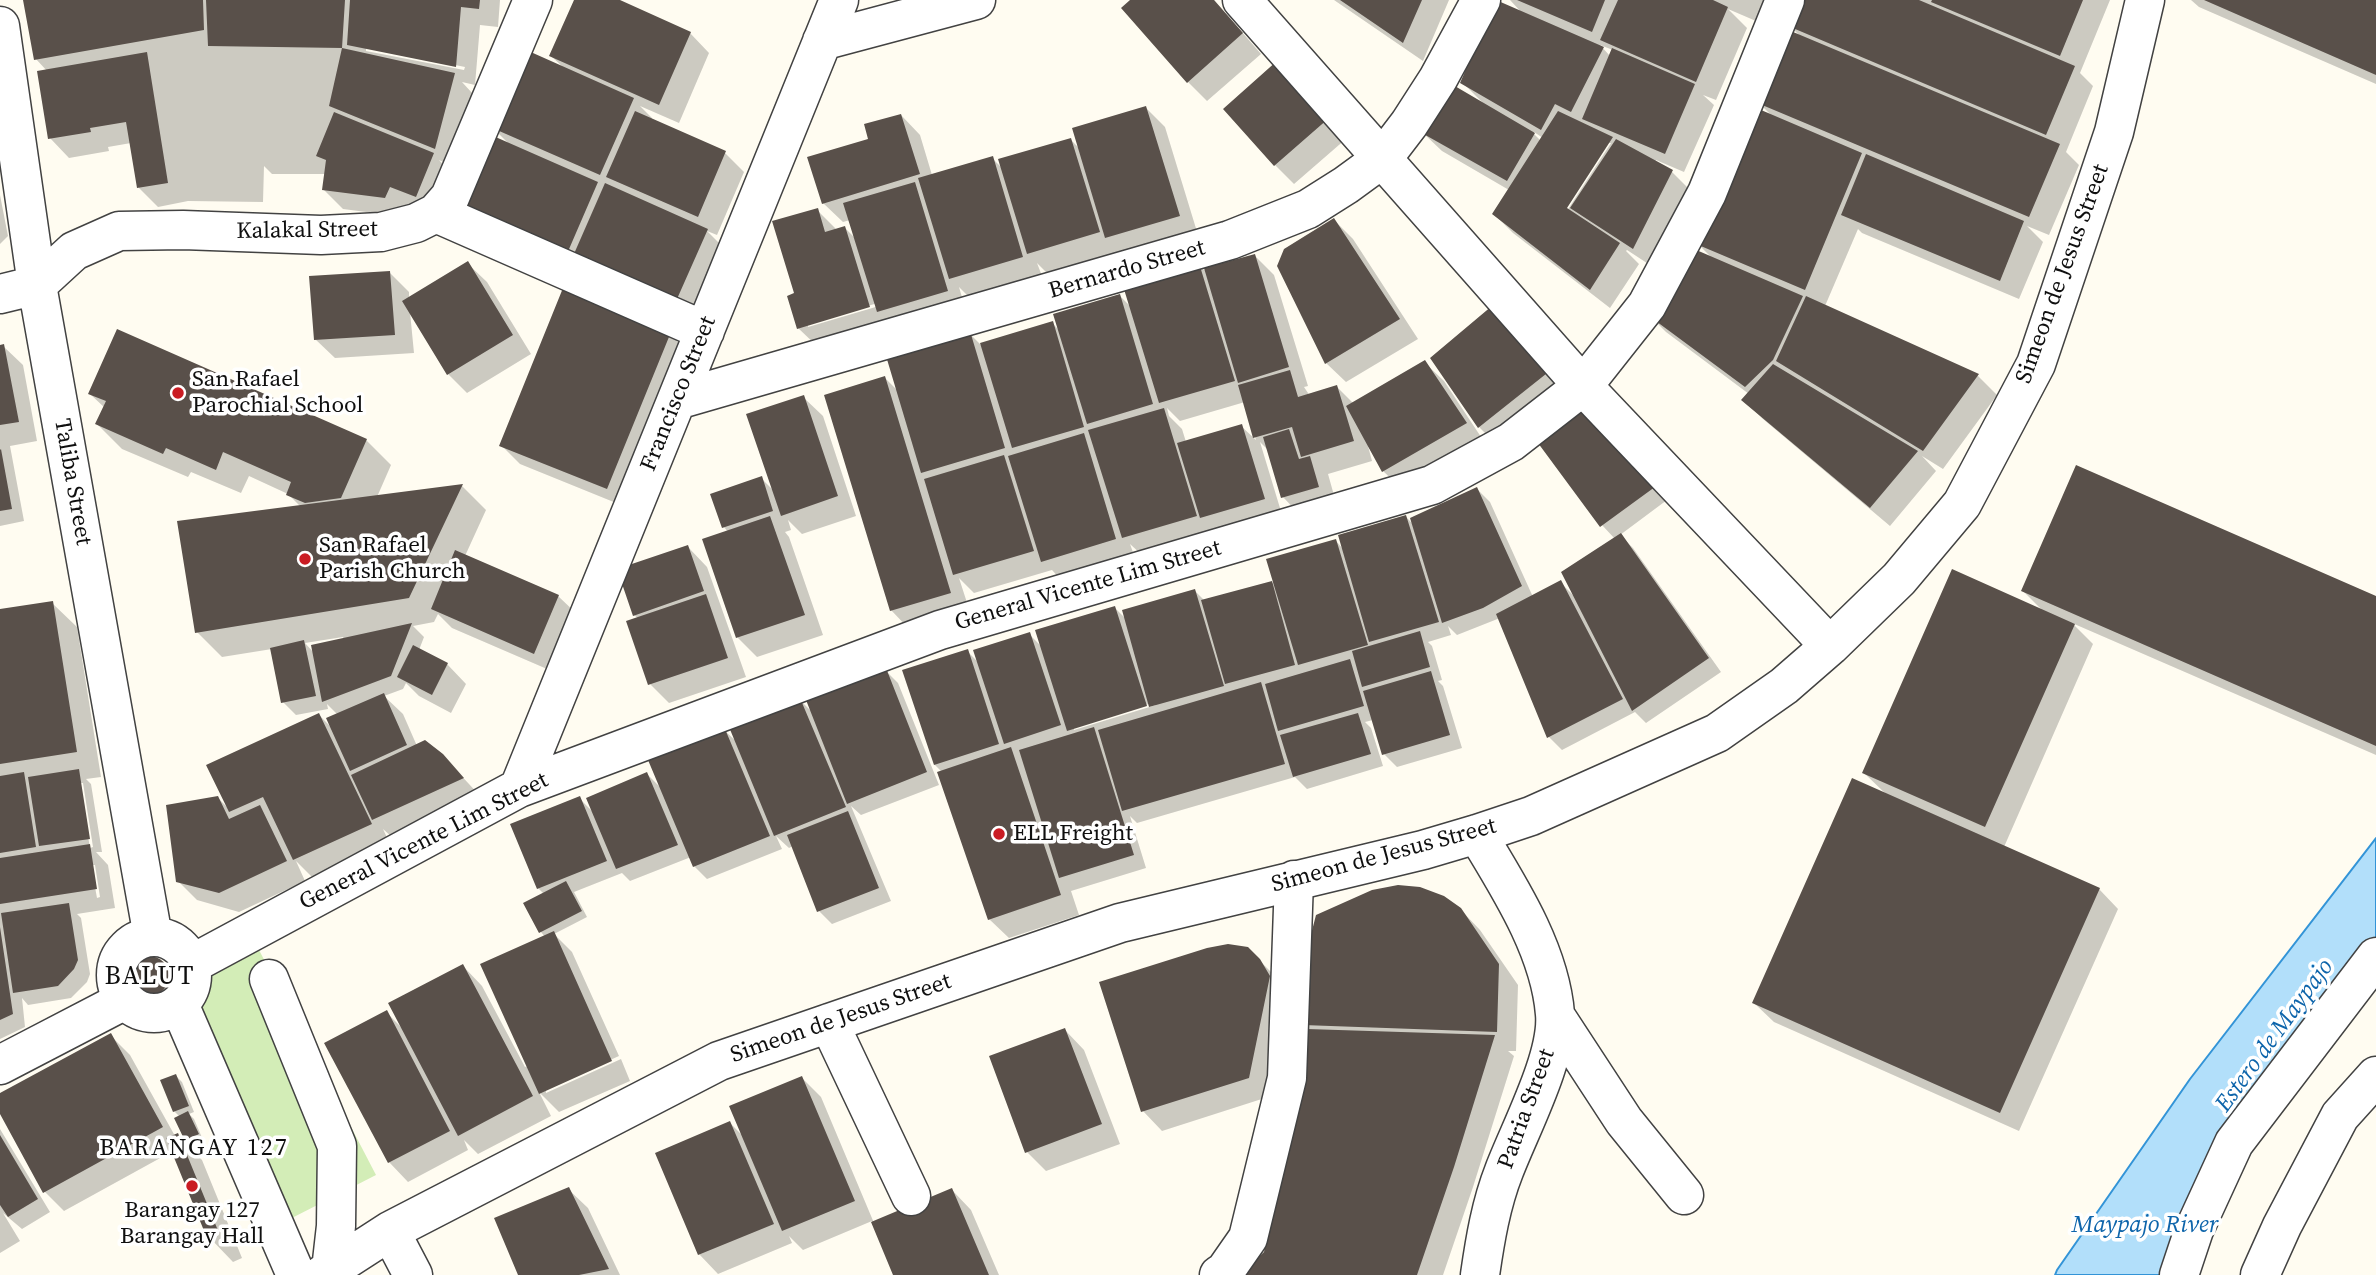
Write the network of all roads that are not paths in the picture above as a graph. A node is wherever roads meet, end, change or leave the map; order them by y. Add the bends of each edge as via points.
1 (533, 0) edge
2 (839, 0) edge
3 (976, 0) edge
4 (1241, 0) edge
5 (1481, 0) edge
6 (1785, 0) edge
7 (2145, 0) edge
8 (0, 26) edge
9 (822, 41) junction
10 (1382, 158) junction
11 (436, 214) junction
12 (37, 285) junction
13 (0, 294) edge
14 (705, 331) junction
15 (1583, 386) junction
16 (677, 400) junction
17 (1830, 646) junction
18 (519, 788) junction
19 (1477, 834) junction
20 (1294, 880) junction
21 (153, 937) junction
22 (2376, 957) edge
23 (190, 965) junction
24 (269, 979) dead end
25 (125, 1000) junction
26 (179, 1004) junction
27 (1556, 1017) junction
28 (829, 1023) junction
29 (0, 1065) edge
30 (2376, 1076) edge
31 (1684, 1195) dead end
32 (911, 1196) dead end
33 (390, 1231) junction
34 (316, 1273) edge
35 (413, 1275) edge
36 (1219, 1275) edge
37 (1480, 1275) edge
38 (2179, 1275) edge
39 (2260, 1275) edge

1 - 11 street via 450,197
2 - 9 street, Francisco Street
3 - 9 street
4 - 10 street
5 - 10 street, Bernardo Street via 1438,79
6 - 15 street, General Vicente Lim Street via 1707,193 1647,305
7 - 17 street, Simeon de Jesus Street via 2114,132 2036,364 1962,504 1899,579
8 - 12 street, Taliba Street
9 - 14 street, Francisco Street
10 - 15 street
10 - 16 street, Bernardo Street via 1308,209 1230,240
11 - 12 street, Kalakal Street via 381,232 321,236 119,231 74,251
11 - 14 street
12 - 13 street, Kalakal Street
12 - 21 street, Taliba Street
14 - 16 street, Francisco Street
15 - 17 street
15 - 18 street, General Vicente Lim Street via 1511,442 1432,485 940,630
16 - 18 street, Francisco Street
17 - 19 street, Simeon de Jesus Street via 1784,686 1717,733 1531,816
18 - 23 street, General Vicente Lim Street
19 - 20 street, Simeon de Jesus Street
19 - 27 street, Patria Street via 1527,919 1552,989
20 - 28 street, Simeon de Jesus Street via 1119,923
20 - 36 street via 1287,1079 1248,1238
21 - 23 street via 172,942
21 - 25 street via 130,946 117,965 118,989
22 - 38 street via 2234,1143
23 - 26 street via 190,986
24 - 34 street via 337,1146 336,1226
25 - 26 street via 151,1013
25 - 29 street
26 - 34 street
27 - 31 street via 1624,1121
27 - 37 street, Patria Street via 1551,1054 1503,1174
28 - 32 street
28 - 33 street, Simeon de Jesus Street via 719,1061
30 - 39 street via 2340,1116
33 - 34 street, Simeon de Jesus Street
33 - 35 street

